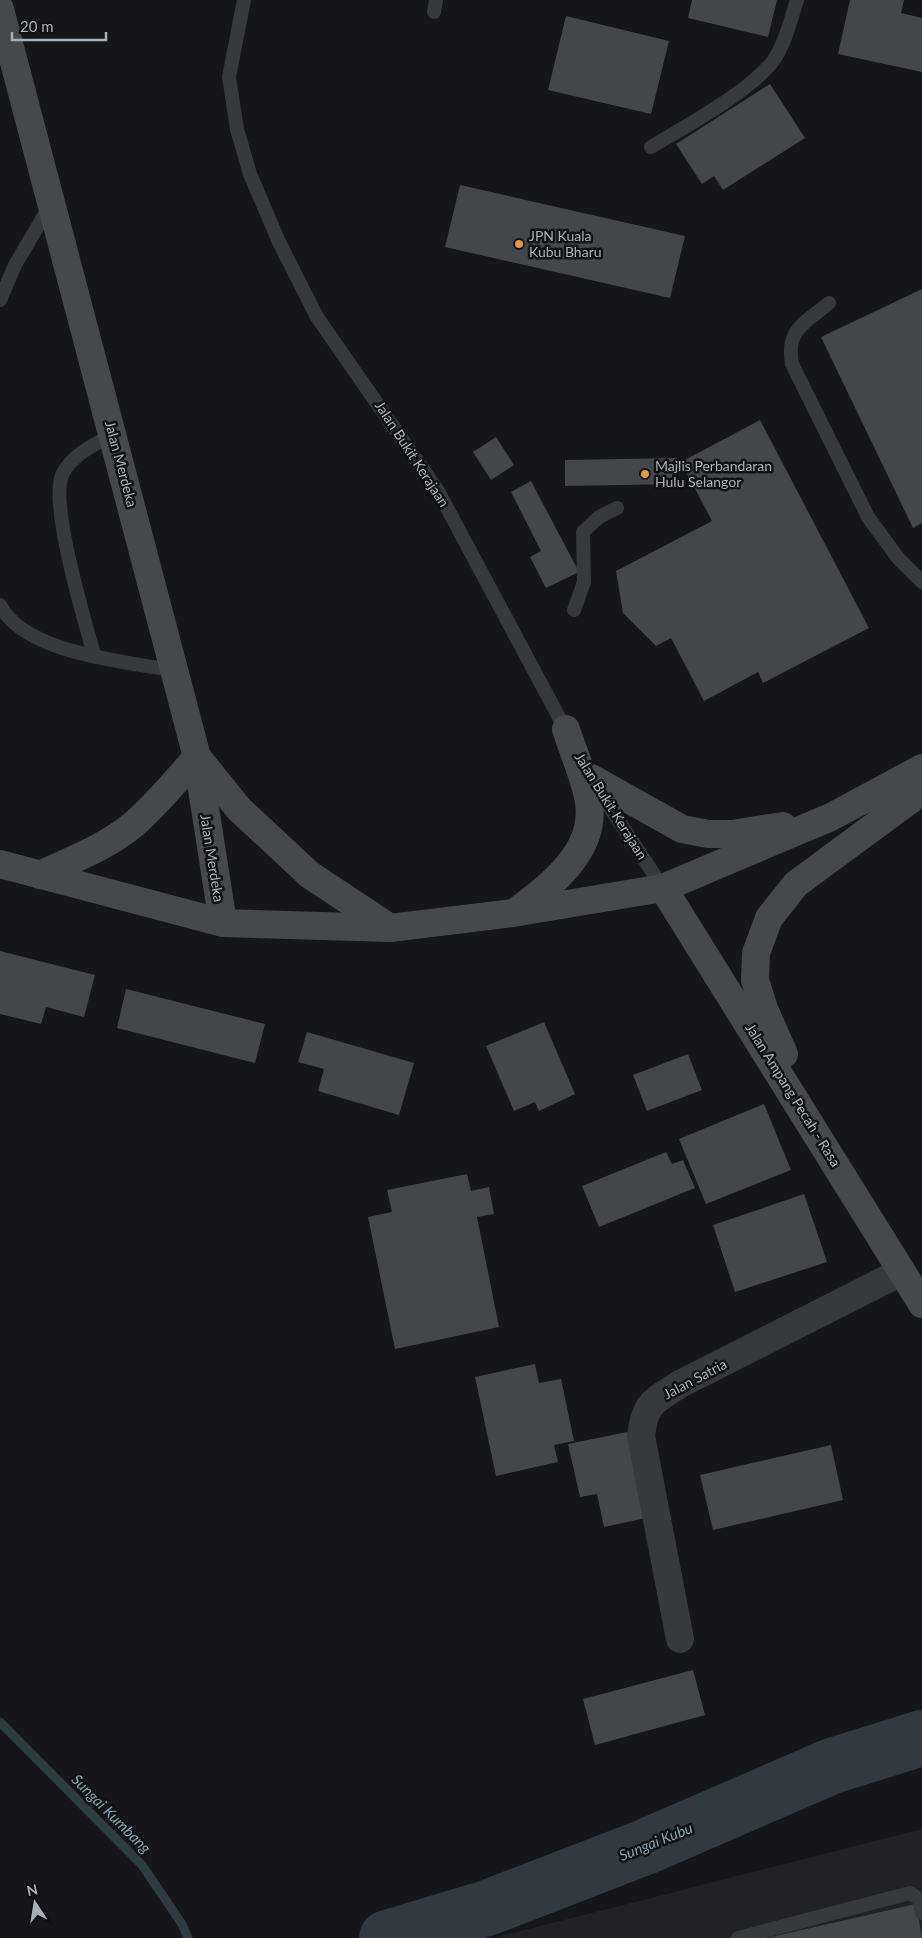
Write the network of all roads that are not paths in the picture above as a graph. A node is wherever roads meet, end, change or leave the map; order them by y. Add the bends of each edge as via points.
1 (18, 0) edge
2 (244, 0) edge
3 (797, 0) edge
4 (0, 9) edge
5 (10, 43) junction
6 (651, 147) dead end
7 (52, 202) junction
8 (0, 300) edge
9 (829, 303) dead end
10 (113, 434) junction
11 (617, 508) dead end
12 (922, 582) edge
13 (0, 605) edge
14 (574, 610) dead end
15 (94, 655) junction
16 (175, 671) junction
17 (566, 729) junction
18 (197, 757) junction
19 (922, 768) edge
20 (591, 778) junction
21 (922, 791) edge
22 (831, 817) junction
23 (0, 864) edge
24 (40, 875) junction
25 (663, 888) junction
26 (512, 913) junction
27 (222, 923) junction
28 (390, 928) junction
29 (824, 1144) junction
30 (901, 1272) junction
31 (922, 1304) edge
32 (680, 1639) dead end
33 (922, 1913) edge
34 (738, 1938) edge

1 - 5 main road
2 - 17 lane, Jalan Bukit Kerajaan via 230,77 236,120 250,174 279,242 318,317 438,491
3 - 6 lane via 773,60 723,103
4 - 5 main road, Jalan Merdeka
5 - 7 main road, Jalan Merdeka
7 - 8 lane via 15,265
7 - 10 main road, Jalan Merdeka
9 - 12 lane via 793,334 789,348 792,364 868,517 898,558
10 - 15 lane via 73,458 62,475 59,495 63,528
10 - 16 main road, Jalan Merdeka
11 - 14 lane via 598,517 583,532 584,582
13 - 15 lane via 24,632 53,647
15 - 16 lane
16 - 18 main road, Jalan Merdeka
17 - 20 lane, Jalan Bukit Kerajaan
17 - 26 main road via 589,803 588,825 576,856 553,884
18 - 24 main road via 165,795 133,825 103,845
18 - 27 main road, Jalan Merdeka
18 - 28 main road via 239,809 310,875
19 - 22 main road
20 - 22 main road via 682,829 708,834 732,834
20 - 25 lane, Jalan Bukit Kerajaan
21 - 29 main road via 796,884 768,918 756,953 755,980 764,1009
22 - 25 main road
23 - 24 main road
24 - 27 main road
25 - 26 main road
25 - 29 main road, Jalan Ampang Pecah - Rasa
26 - 28 main road
27 - 28 main road
29 - 30 main road, Jalan Ampang Pecah - Rasa
30 - 31 main road, Jalan Ampang Pecah - Rasa
30 - 32 street, Jalan Satria via 680,1384 654,1401 643,1414 641,1436
33 - 34 lane via 919,1898 910,1893

